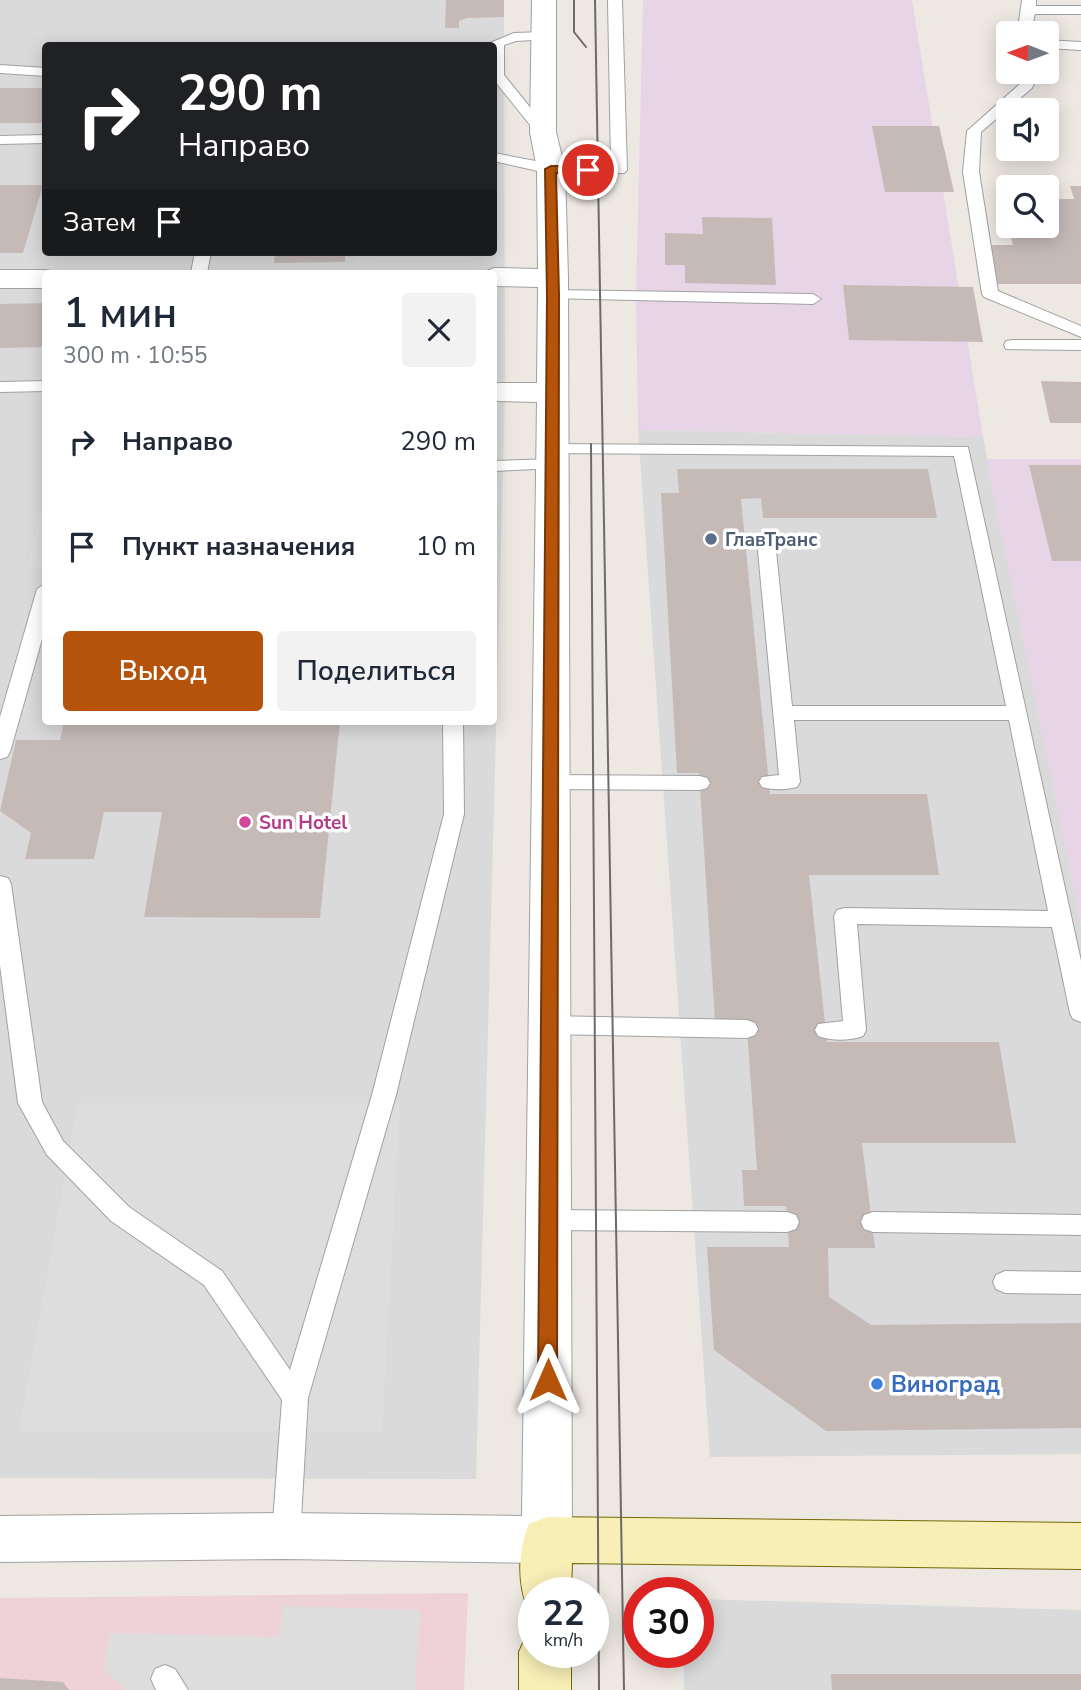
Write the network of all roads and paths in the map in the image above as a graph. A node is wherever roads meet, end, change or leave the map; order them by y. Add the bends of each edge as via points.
1 (544, 0) edge
2 (615, 0) edge
3 (1029, 5) edge
4 (1081, 10) edge
5 (544, 36) junction
6 (497, 43) edge
7 (1059, 45) edge
8 (1081, 46) edge
9 (0, 69) edge
10 (42, 72) edge
11 (497, 76) edge
12 (1027, 84) edge
13 (543, 132) junction
14 (42, 139) edge
15 (0, 140) edge
16 (497, 158) edge
17 (551, 169) junction
18 (497, 278) edge
19 (0, 279) edge
20 (42, 279) edge
21 (553, 287) junction
22 (813, 299) dead end
23 (1081, 332) edge
24 (1012, 345) dead end
25 (1081, 345) edge
26 (42, 386) edge
27 (0, 387) edge
28 (497, 392) edge
29 (552, 393) junction
30 (552, 456) junction
31 (497, 465) edge
32 (767, 551) dead end
33 (42, 603) edge
34 (783, 713) junction
35 (1018, 713) junction
36 (453, 725) edge
37 (0, 752) edge
38 (550, 782) junction
39 (769, 782) dead end
40 (700, 783) dead end
41 (0, 884) edge
42 (1061, 919) junction
43 (1081, 1013) edge
44 (549, 1026) junction
45 (747, 1029) dead end
46 (826, 1030) dead end
47 (548, 1220) junction
48 (788, 1222) dead end
49 (873, 1222) dead end
50 (1081, 1225) edge
51 (1005, 1282) dead end
52 (1081, 1283) edge
53 (295, 1398) junction
54 (286, 1536) junction
55 (0, 1539) edge
56 (547, 1540) junction
57 (1081, 1546) edge
58 (546, 1577) edge
59 (545, 1668) edge
60 (545, 1690) edge

1 - 5 street
2 - 17 lane via 619,170
3 - 4 lane
5 - 6 lane
5 - 13 street
7 - 8 lane
9 - 10 lane
11 - 13 lane
12 - 23 lane via 974,131 971,172 989,294
13 - 17 street
14 - 15 lane
16 - 17 lane
17 - 21 street
18 - 21 street
19 - 20 street
21 - 22 lane
21 - 29 street
24 - 25 lane
26 - 27 lane
28 - 29 street
29 - 30 street
30 - 31 lane
30 - 35 lane via 962,451
30 - 38 street
32 - 34 lane
33 - 37 lane
34 - 35 lane
34 - 39 lane via 790,782
35 - 42 lane
36 - 53 lane via 454,814 384,1094
38 - 40 lane
38 - 44 street
41 - 53 lane via 30,1103 55,1148 120,1214 213,1278
42 - 43 lane
42 - 46 lane via 845,916 855,1030
44 - 45 lane
44 - 47 street
47 - 48 lane
47 - 56 street
49 - 50 lane
51 - 52 lane
53 - 54 lane
54 - 55 street
54 - 56 street
56 - 57 street
56 - 58 street
59 - 60 street

